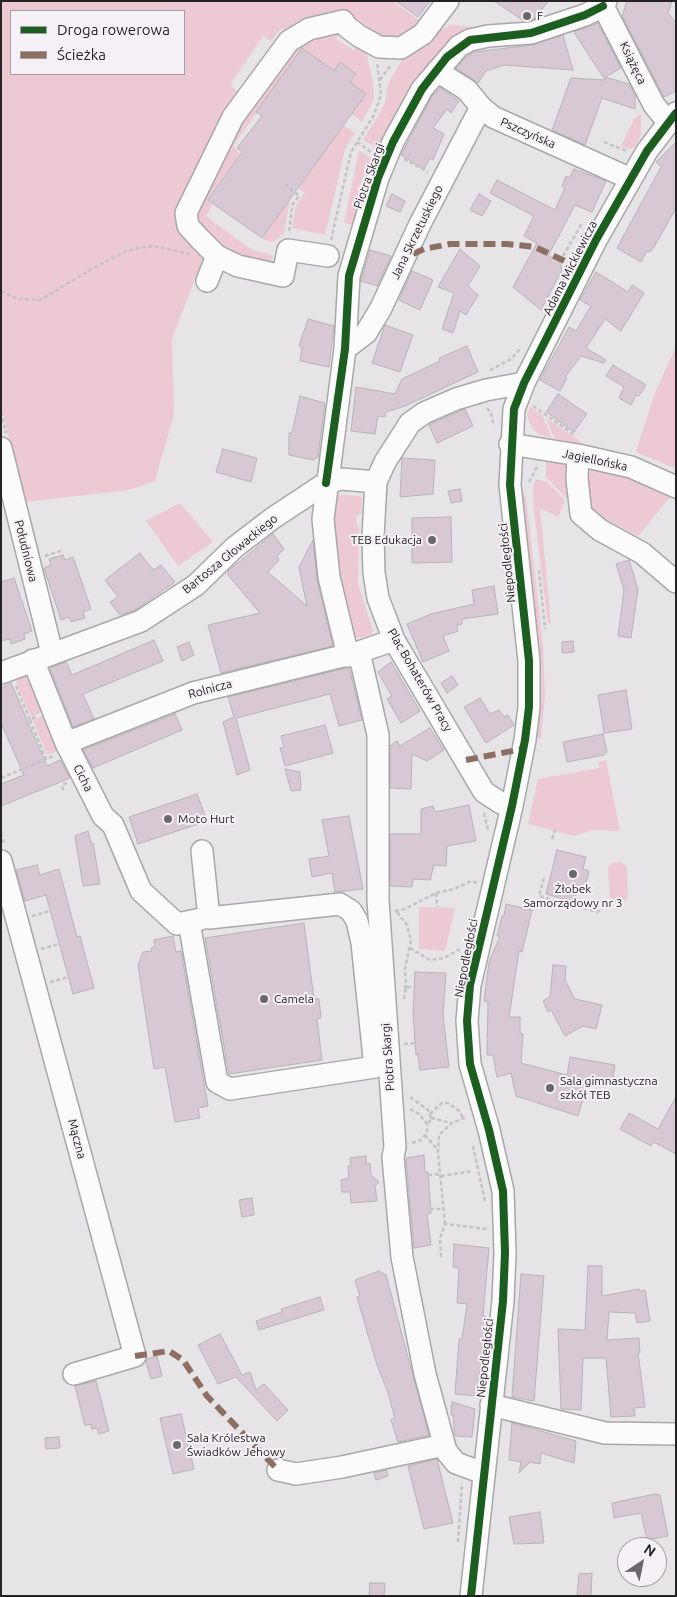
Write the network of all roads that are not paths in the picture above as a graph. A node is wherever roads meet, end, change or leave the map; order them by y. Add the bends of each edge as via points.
1 (448, 1) edge
2 (605, 4) edge
3 (436, 71) junction
4 (481, 107) junction
5 (672, 118) edge
6 (631, 179) junction
7 (207, 256) junction
8 (328, 256) road end
9 (207, 281) dead end
10 (345, 349) junction
11 (526, 393) junction
12 (502, 439) junction
13 (4, 442) edge
14 (577, 446) junction
15 (376, 482) junction
16 (326, 484) junction
17 (676, 487) edge
18 (676, 582) edge
19 (394, 640) junction
20 (353, 654) junction
21 (42, 657) junction
22 (1, 673) edge
23 (66, 743) junction
24 (484, 792) junction
25 (512, 806) junction
26 (503, 841) junction
27 (202, 851) dead end
28 (1, 861) edge
29 (199, 920) junction
30 (74, 1374) dead end
31 (491, 1405) junction
32 (675, 1438) edge
33 (444, 1445) junction
34 (278, 1470) dead end
35 (483, 1473) junction
36 (471, 1596) edge

1 - 7 street via 423,34 401,48 379,47 346,27 343,21 309,29 289,41 233,117 186,214 188,226
2 - 3 street, Piotra Skargi via 585,16 531,33 470,40 459,46
2 - 5 street, Książęca via 654,105
3 - 4 street, Pszczyńska via 467,90
3 - 10 street, Piotra Skargi via 393,142 378,178 350,276
4 - 6 street, Pszczyńska via 501,120
4 - 10 street, Jana Skrzetuskiego via 381,308 366,333
5 - 6 street, Adama Mickiewicza
6 - 11 street, Adama Mickiewicza via 596,240
7 - 8 street via 283,276 288,250
7 - 9 street
10 - 16 street, Piotra Skargi
11 - 12 street, Adama Mickiewicza via 514,409
11 - 15 street, Plac Bohaterów Pracy via 486,378 456,399 424,413 410,423
12 - 14 street, Jagiellońska via 540,449
12 - 25 street, Niepodległości via 529,661 529,707
13 - 21 street, Południowa
14 - 17 street, Jagiellońska
14 - 18 street via 582,514 600,530 642,553
15 - 16 street, Bartosza Głowackiego via 341,479
15 - 19 street, Plac Bohaterów Pracy via 372,536 374,573 378,598
16 - 20 street, Piotra Skargi via 322,519 329,576
16 - 21 street, Bartosza Głowackiego via 273,518 235,547 196,585 141,621
19 - 20 street
19 - 24 street, Plac Bohaterów Pracy
20 - 23 street, Rolnicza via 192,693
20 - 33 street, Piotra Skargi via 378,734 378,900 402,1257 424,1374
21 - 22 street, Bartosza Głowackiego
21 - 23 street, Cicha
23 - 29 street, Cicha via 103,816 112,825 141,891 177,924
24 - 25 street, Plac Bohaterów Pracy
24 - 26 street, Plac Bohaterów Pracy
25 - 26 street, Niepodległości
26 - 31 street, Niepodległości via 470,984 467,1021 470,1064 503,1191 504,1272
27 - 29 street
28 - 30 street, Mączna via 135,1356
29 - 29 street via 217,1082 230,1089 375,1067 362,943 351,911 340,904
31 - 32 street via 605,1434
31 - 35 street, Niepodległości
33 - 34 street via 296,1474
33 - 35 street, Piotra Skargi via 456,1463
35 - 36 street, Niepodległości

